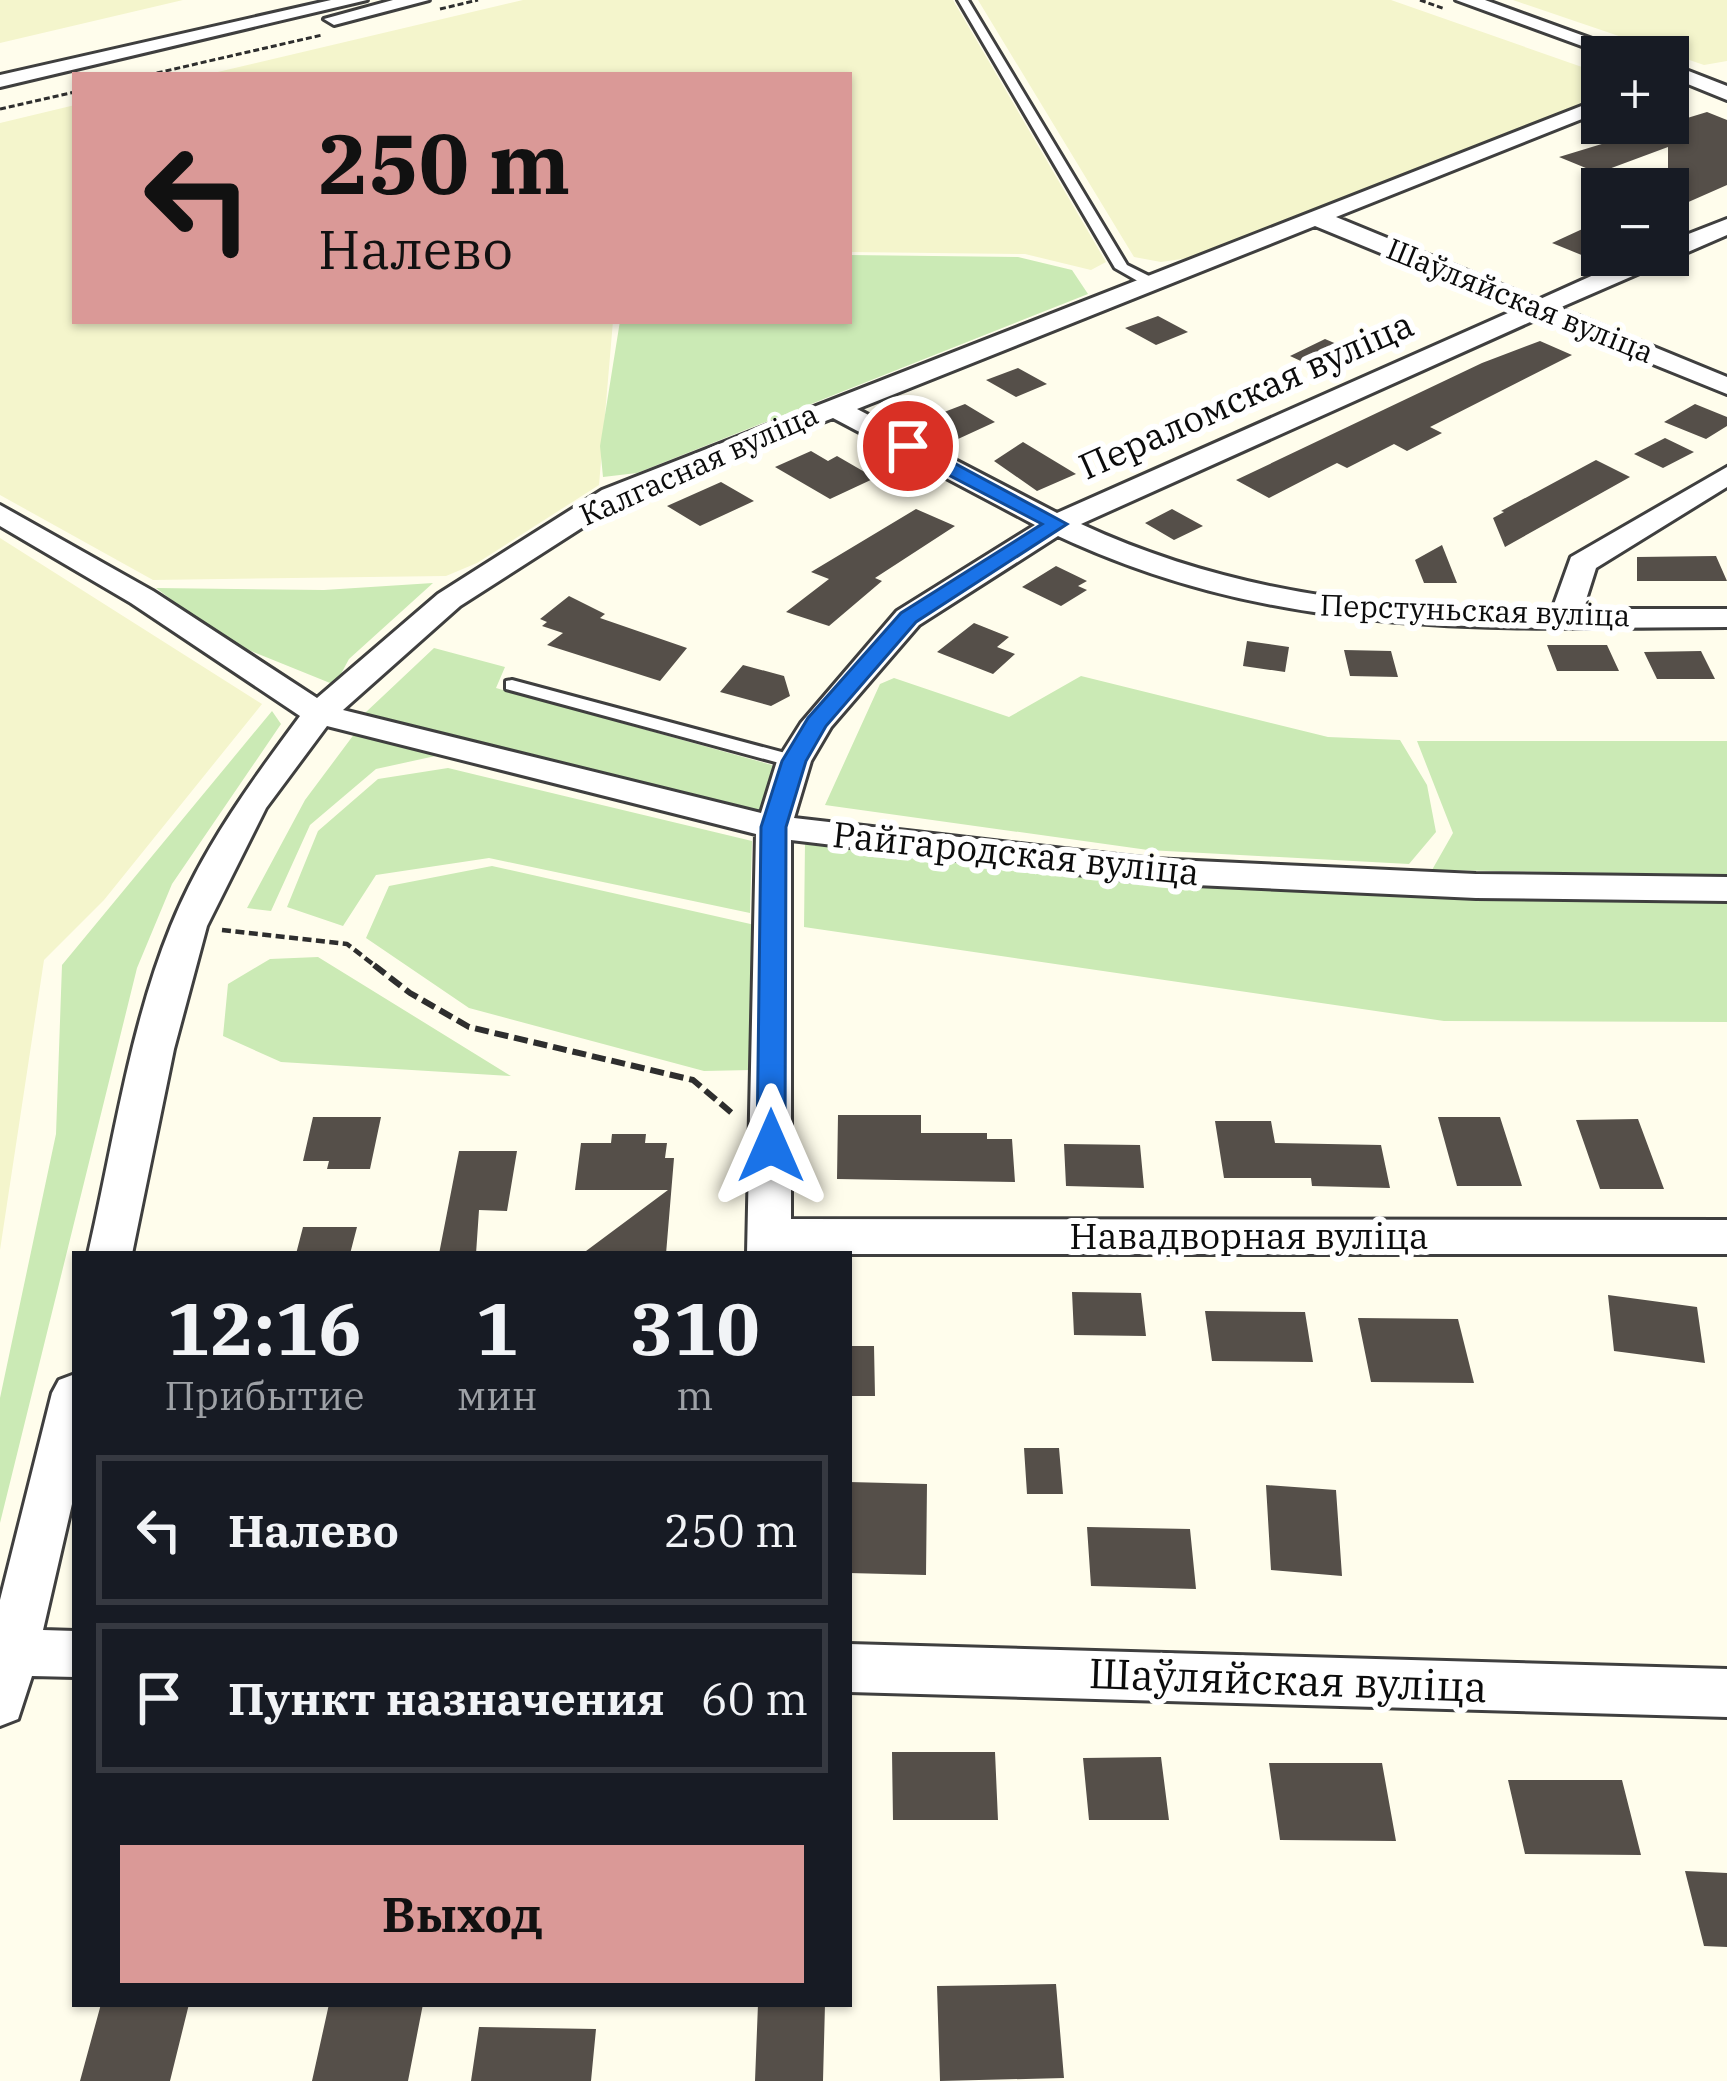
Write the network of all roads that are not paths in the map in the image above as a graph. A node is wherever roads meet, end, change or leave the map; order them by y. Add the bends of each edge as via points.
1 (357, 0) edge
2 (963, 0) edge
3 (1466, 0) edge
4 (426, 5) edge
5 (1581, 39) edge
6 (1727, 68) edge
7 (103, 72) edge
8 (1689, 78) edge
9 (72, 79) edge
10 (0, 81) edge
11 (1689, 83) edge
12 (1727, 94) edge
13 (0, 95) edge
14 (1581, 112) edge
15 (1312, 217) junction
16 (1727, 226) edge
17 (1689, 242) edge
18 (1608, 276) edge
19 (1148, 281) junction
20 (1534, 307) junction
21 (1727, 386) edge
22 (833, 407) junction
23 (1727, 475) edge
24 (0, 514) edge
25 (1057, 524) junction
26 (1565, 617) junction
27 (1727, 618) edge
28 (512, 686) dead end
29 (319, 714) junction
30 (794, 761) junction
31 (773, 827) junction
32 (1727, 889) edge
33 (1727, 1238) edge
34 (770, 1244) edge
35 (111, 1251) edge
36 (72, 1405) edge
37 (10, 1652) junction
38 (72, 1654) edge
39 (852, 1668) edge
40 (1727, 1693) edge
41 (0, 1702) edge

1 - 10 street
2 - 19 lane via 1122,268
3 - 5 street
4 - 7 street
6 - 8 street
9 - 13 street
11 - 12 street
14 - 15 street, Калгасная вуліца
15 - 19 street, Калгасная вуліца
15 - 20 street, Шаўляйская вуліца
16 - 17 street
18 - 20 street, Пераломская вуліца
19 - 22 street, Калгасная вуліца
20 - 21 street, Шаўляйская вуліца
20 - 25 street, Пераломская вуліца
22 - 25 street, Перстуньская вуліца
22 - 29 street, Калгасная вуліца via 612,496 539,539 449,600
23 - 26 street via 1582,563
24 - 29 street, Райгародская вуліца
25 - 26 street, Перстуньская вуліца via 1186,578 1335,611
25 - 30 street, Пераломская вуліца via 908,618
26 - 27 street, Перстуньская вуліца
28 - 30 lane
29 - 31 street, Райгародская вуліца
29 - 35 street, Калгасная вуліца via 250,806 189,926
30 - 31 street, Пераломская вуліца
31 - 32 street, Райгародская вуліца via 1152,871
31 - 34 street, Пераломская вуліца
33 - 34 street, Навадворная вуліца
36 - 37 street
37 - 38 street
37 - 41 street
39 - 40 street, Шаўляйская вуліца

